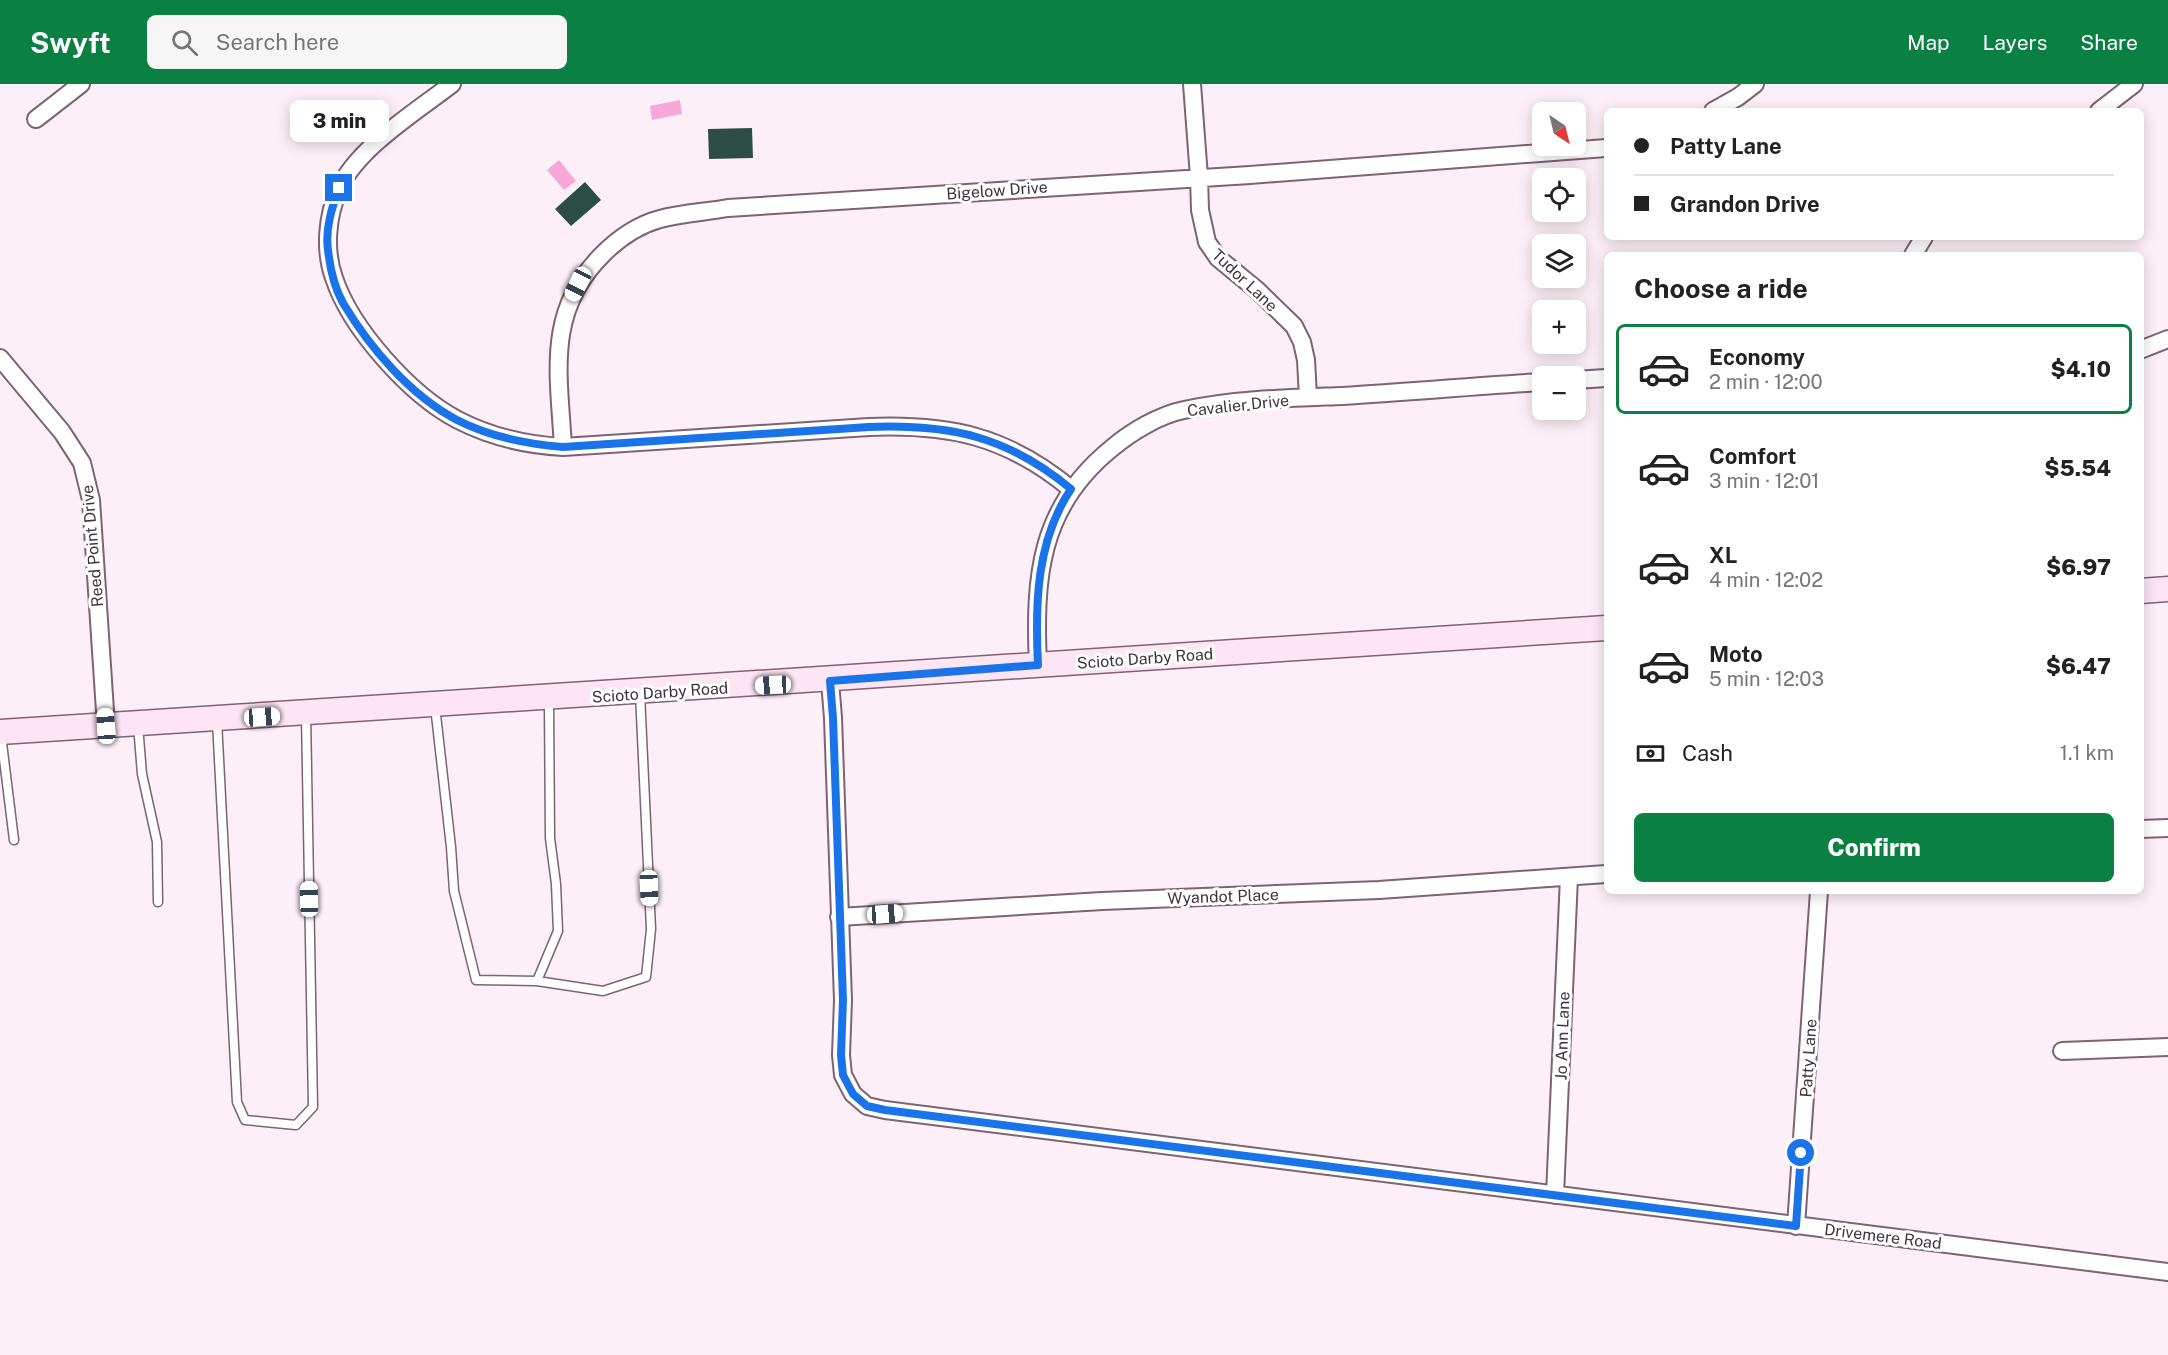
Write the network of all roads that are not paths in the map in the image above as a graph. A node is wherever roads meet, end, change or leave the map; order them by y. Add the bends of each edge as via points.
1 (81, 84) edge
2 (452, 84) edge
3 (1192, 84) edge
4 (1755, 84) edge
5 (2134, 84) edge
6 (1718, 108) edge
7 (2103, 108) edge
8 (36, 119) dead end
9 (1604, 148) edge
10 (1199, 177) junction
11 (2168, 339) edge
12 (2144, 349) edge
13 (0, 358) edge
14 (1604, 378) edge
15 (1586, 379) edge
16 (1532, 383) edge
17 (1308, 397) junction
18 (563, 447) junction
19 (1071, 489) junction
20 (2168, 589) edge
21 (2144, 591) edge
22 (1604, 628) edge
23 (1038, 665) junction
24 (830, 681) junction
25 (640, 693) junction
26 (549, 699) junction
27 (435, 706) junction
28 (306, 714) junction
29 (218, 720) junction
30 (138, 724) junction
31 (106, 726) junction
32 (0, 732) edge
33 (2168, 828) edge
34 (2144, 830) edge
35 (14, 840) dead end
36 (1604, 874) edge
37 (1569, 877) junction
38 (1819, 894) edge
39 (158, 902) dead end
40 (839, 917) junction
41 (537, 981) junction
42 (2168, 1047) edge
43 (2062, 1051) dead end
44 (1555, 1195) junction
45 (1796, 1226) junction
46 (2168, 1272) edge

1 - 8 street
2 - 18 street via 355,164 339,188 328,229 333,276 343,301 376,349 424,398 457,420 492,435 533,445
3 - 10 street, Tudor Lane
4 - 6 street
5 - 7 street
9 - 10 street, Bigelow Drive
10 - 17 street, Tudor Lane via 1200,210 1207,242 1218,258 1294,326 1306,360
10 - 18 street, Bigelow Drive via 728,208 661,219 635,229 593,264 567,307 558,363
11 - 12 street
13 - 31 street, Reed Point Drive via 62,432 82,463 90,500
14 - 15 street
16 - 17 street, Cavalier Drive
17 - 19 street, Cavalier Drive via 1182,410 1158,419 1096,460
18 - 19 street via 869,427 940,428 1004,446
19 - 23 street, Cavalier Drive via 1054,519 1046,544 1036,624
20 - 21 main road
22 - 23 main road, Scioto Darby Road
23 - 24 main road, Scioto Darby Road
24 - 25 main road, Scioto Darby Road
24 - 40 street
25 - 26 main road, Scioto Darby Road
25 - 41 lane via 651,929 646,977 603,991
26 - 27 main road, Scioto Darby Road
26 - 41 lane via 550,838 558,931
27 - 28 main road, Scioto Darby Road
27 - 41 lane via 453,891 476,980
28 - 29 main road, Scioto Darby Road
28 - 29 lane via 313,1107 296,1125 245,1119 237,1102
29 - 30 main road, Scioto Darby Road
30 - 31 main road, Scioto Darby Road
30 - 39 lane via 142,774 157,842
31 - 32 main road, Scioto Darby Road
32 - 35 lane
33 - 34 street
36 - 37 street, Wyandot Place
37 - 40 street, Wyandot Place
37 - 44 street, Jo Ann Lane
38 - 45 street, Patty Lane
40 - 44 street, Drivemere Road via 843,1075 853,1094 867,1106
42 - 43 street
44 - 45 street, Drivemere Road
45 - 46 street, Drivemere Road

